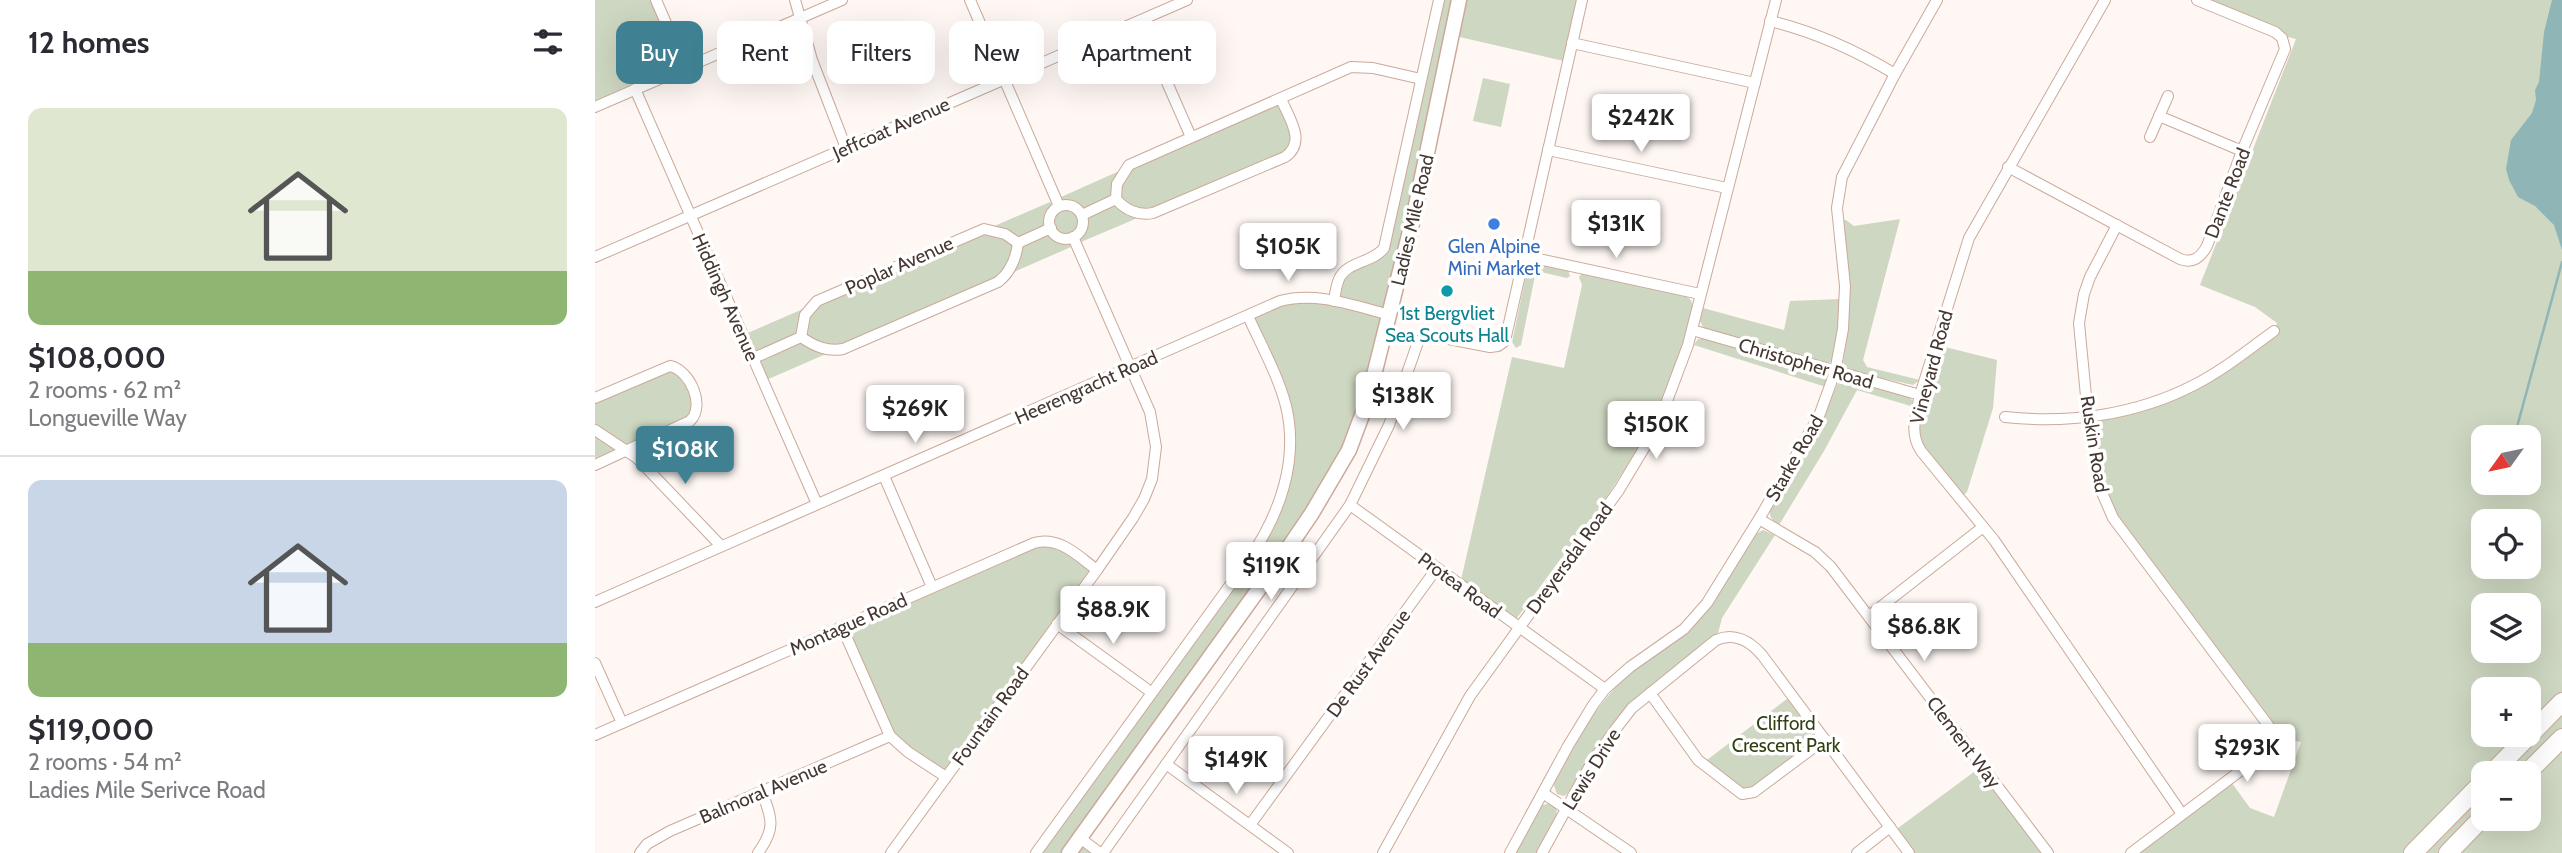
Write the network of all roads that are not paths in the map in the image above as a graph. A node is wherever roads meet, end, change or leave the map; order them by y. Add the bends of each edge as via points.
1 (656, 0) edge
2 (795, 0) edge
3 (842, 0) edge
4 (970, 0) edge
5 (1187, 0) edge
6 (1439, 0) edge
7 (1459, 0) edge
8 (1581, 0) edge
9 (1776, 0) edge
10 (1937, 0) edge
11 (2105, 0) edge
12 (2197, 0) edge
13 (800, 18) junction
14 (665, 21) edge
15 (979, 21) edge
16 (1140, 21) edge
17 (1770, 22) junction
18 (1572, 43) junction
19 (703, 59) edge
20 (1895, 74) junction
21 (1421, 79) junction
22 (1755, 83) junction
23 (646, 84) edge
24 (993, 84) edge
25 (1006, 84) edge
26 (1168, 84) edge
27 (635, 89) junction
28 (2168, 96) dead end
29 (1281, 99) junction
30 (595, 107) edge
31 (2159, 116) junction
32 (1191, 137) junction
33 (2150, 137) dead end
34 (846, 148) junction
35 (1548, 150) junction
36 (2242, 151) junction
37 (2008, 167) junction
38 (1727, 188) junction
39 (1116, 199) junction
40 (1059, 206) junction
41 (691, 215) junction
42 (1082, 215) junction
43 (2117, 225) junction
44 (1051, 228) junction
45 (1073, 237) junction
46 (1018, 243) junction
47 (1525, 256) junction
48 (595, 257) edge
49 (1700, 294) junction
50 (1334, 301) junction
51 (1390, 315) junction
52 (1248, 316) junction
53 (1692, 330) junction
54 (2274, 331) dead end
55 (801, 337) junction
56 (754, 358) junction
57 (1131, 368) junction
58 (1836, 372) junction
59 (1920, 395) junction
60 (595, 398) edge
61 (2005, 417) dead end
62 (2088, 417) junction
63 (595, 430) edge
64 (628, 450) junction
65 (595, 465) edge
66 (884, 476) junction
67 (817, 504) junction
68 (1350, 505) junction
69 (1759, 519) junction
70 (1983, 527) junction
71 (721, 546) junction
72 (1437, 568) junction
73 (1097, 570) junction
74 (932, 587) junction
75 (595, 602) edge
76 (1869, 616) junction
77 (1057, 624) junction
78 (842, 627) junction
79 (1518, 627) junction
80 (595, 663) edge
81 (1605, 689) junction
82 (1150, 692) junction
83 (1650, 693) junction
84 (2562, 702) edge
85 (622, 723) junction
86 (595, 735) edge
87 (890, 736) junction
88 (2562, 738) edge
89 (1825, 739) junction
90 (2504, 761) edge
91 (2539, 761) edge
92 (1166, 764) junction
93 (946, 777) junction
94 (762, 792) junction
95 (1543, 793) junction
96 (2471, 794) edge
97 (1567, 807) junction
98 (2182, 814) junction
99 (1250, 825) junction
100 (1890, 827) junction
101 (2471, 829) edge
102 (1080, 838) junction
103 (640, 853) edge
104 (758, 853) edge
105 (891, 853) edge
106 (1036, 853) edge
107 (1069, 853) edge
108 (1101, 853) edge
109 (1288, 853) edge
110 (1383, 853) edge
111 (1510, 853) edge
112 (1542, 853) edge
113 (1631, 853) edge
114 (1857, 853) edge
115 (1909, 853) edge
116 (2048, 853) edge
117 (2131, 853) edge
118 (2413, 853) edge
119 (2448, 853) edge

1 - 14 street
2 - 13 street
3 - 13 street
4 - 15 street
5 - 16 street, Jeffcoat Avenue
6 - 21 street
7 - 51 main road, Ladies Mile Road
8 - 18 street
9 - 17 street, Dreyersdal Road
10 - 20 street, Starke Road
11 - 37 street, Vineyard Road
12 - 36 street, Dante Road via 2275,32 2285,43 2285,54
13 - 19 street
13 - 34 street
17 - 20 street via 1826,37
17 - 22 street, Dreyersdal Road
18 - 22 street
18 - 35 street
20 - 58 street, Starke Road via 1847,165 1839,190 1845,299
21 - 29 street via 1351,67
21 - 50 street via 1384,248 1344,271
22 - 38 street, Dreyersdal Road
23 - 27 street
24 - 34 street, Jeffcoat Avenue
25 - 40 street
26 - 32 street
27 - 30 street
27 - 41 street, Hiddingh Avenue
28 - 31 street
29 - 32 street
29 - 39 street via 1297,139 1285,157 1153,213 1135,212
31 - 33 street
31 - 36 street
32 - 39 street via 1129,165 1117,184
34 - 41 street, Jeffcoat Avenue
35 - 38 street
35 - 47 street
36 - 43 street, Dante Road via 2199,258 2185,261
37 - 43 street, Dante Road
37 - 59 street, Vineyard Road via 1964,248
38 - 49 street, Dreyersdal Road
39 - 42 street
40 - 42 street via 1075,207
40 - 44 street via 1051,215
41 - 48 street, Jeffcoat Avenue
41 - 56 street, Hiddingh Avenue
42 - 45 street via 1083,225
43 - 62 street, Ruskin Road via 2090,277 2081,310
44 - 45 street via 1061,237
44 - 46 street
45 - 57 street, Fountain Road
46 - 55 street via 1007,275 998,282 843,349 823,349
46 - 55 street, Poplar Avenue via 990,229 973,233 817,301 805,316
47 - 49 street
47 - 68 street via 1507,337 1498,346 1434,335 1418,342 1389,425
49 - 53 street, Dreyersdal Road
50 - 51 street, Heerengracht Road
50 - 52 street, Heerengracht Road via 1297,297
51 - 102 main road, Ladies Mile Road via 1368,399 1332,481
52 - 57 street, Heerengracht Road
52 - 82 street via 1286,407 1290,457 1286,479 1267,533
53 - 58 street, Christopher Road
53 - 79 street, Dreyersdal Road via 1658,425 1643,453
54 - 62 street via 2186,389 2136,407
55 - 56 street
56 - 67 street, Hiddingh Avenue
57 - 66 street, Heerengracht Road
57 - 73 street, Fountain Road via 1150,412 1155,464 1145,499
58 - 59 street, Christopher Road
58 - 69 street, Starke Road via 1819,416
59 - 70 street, Vineyard Road via 1916,443
60 - 64 street via 663,368 677,368 686,377 698,405 695,417
61 - 62 street
62 - 98 street, Ruskin Road via 2100,488 2110,512 2280,738
63 - 64 street
64 - 65 street
64 - 71 street
66 - 67 street, Heerengracht Road
66 - 74 street
67 - 71 street, Heerengracht Road
68 - 72 street, Protea Road
68 - 92 street
69 - 76 street, Clement Way via 1824,559
69 - 81 street, Starke Road via 1699,613
70 - 76 street
70 - 98 street, Vineyard Road
71 - 75 street, Heerengracht Road
72 - 79 street, Protea Road
72 - 99 street, De Rust Avenue
73 - 74 street, Montague Road via 1062,545 1044,540
73 - 77 street, Fountain Road
74 - 78 street, Montague Road
76 - 116 street, Clement Way
77 - 82 street
77 - 93 street, Fountain Road
78 - 85 street, Montague Road
78 - 87 street
79 - 81 street, Protea Road
79 - 110 street, Dreyersdal Road via 1470,696
80 - 85 street
81 - 95 street, Starke Road
82 - 106 street
83 - 89 street via 1699,760 1742,794 1754,792
83 - 89 street, Lewis Drive via 1716,640 1739,638 1756,649
83 - 97 street, Lewis Drive via 1618,726
84 - 90 highway
85 - 86 street, Montague Road
87 - 93 street
87 - 94 street, Balmoral Avenue
88 - 91 highway
89 - 100 street, Lewis Drive
92 - 99 street
92 - 108 street
93 - 105 street, Fountain Road
94 - 103 street, Balmoral Avenue via 656,838
94 - 104 street via 772,823 768,840
95 - 97 street
95 - 111 street, Starke Road
96 - 118 highway
97 - 112 street, Lewis Drive
97 - 113 street
98 - 117 street
99 - 109 street
100 - 114 street
100 - 115 street, Lewis Drive
101 - 119 highway
102 - 107 main road, Ladies Mile Road
102 - 108 street

